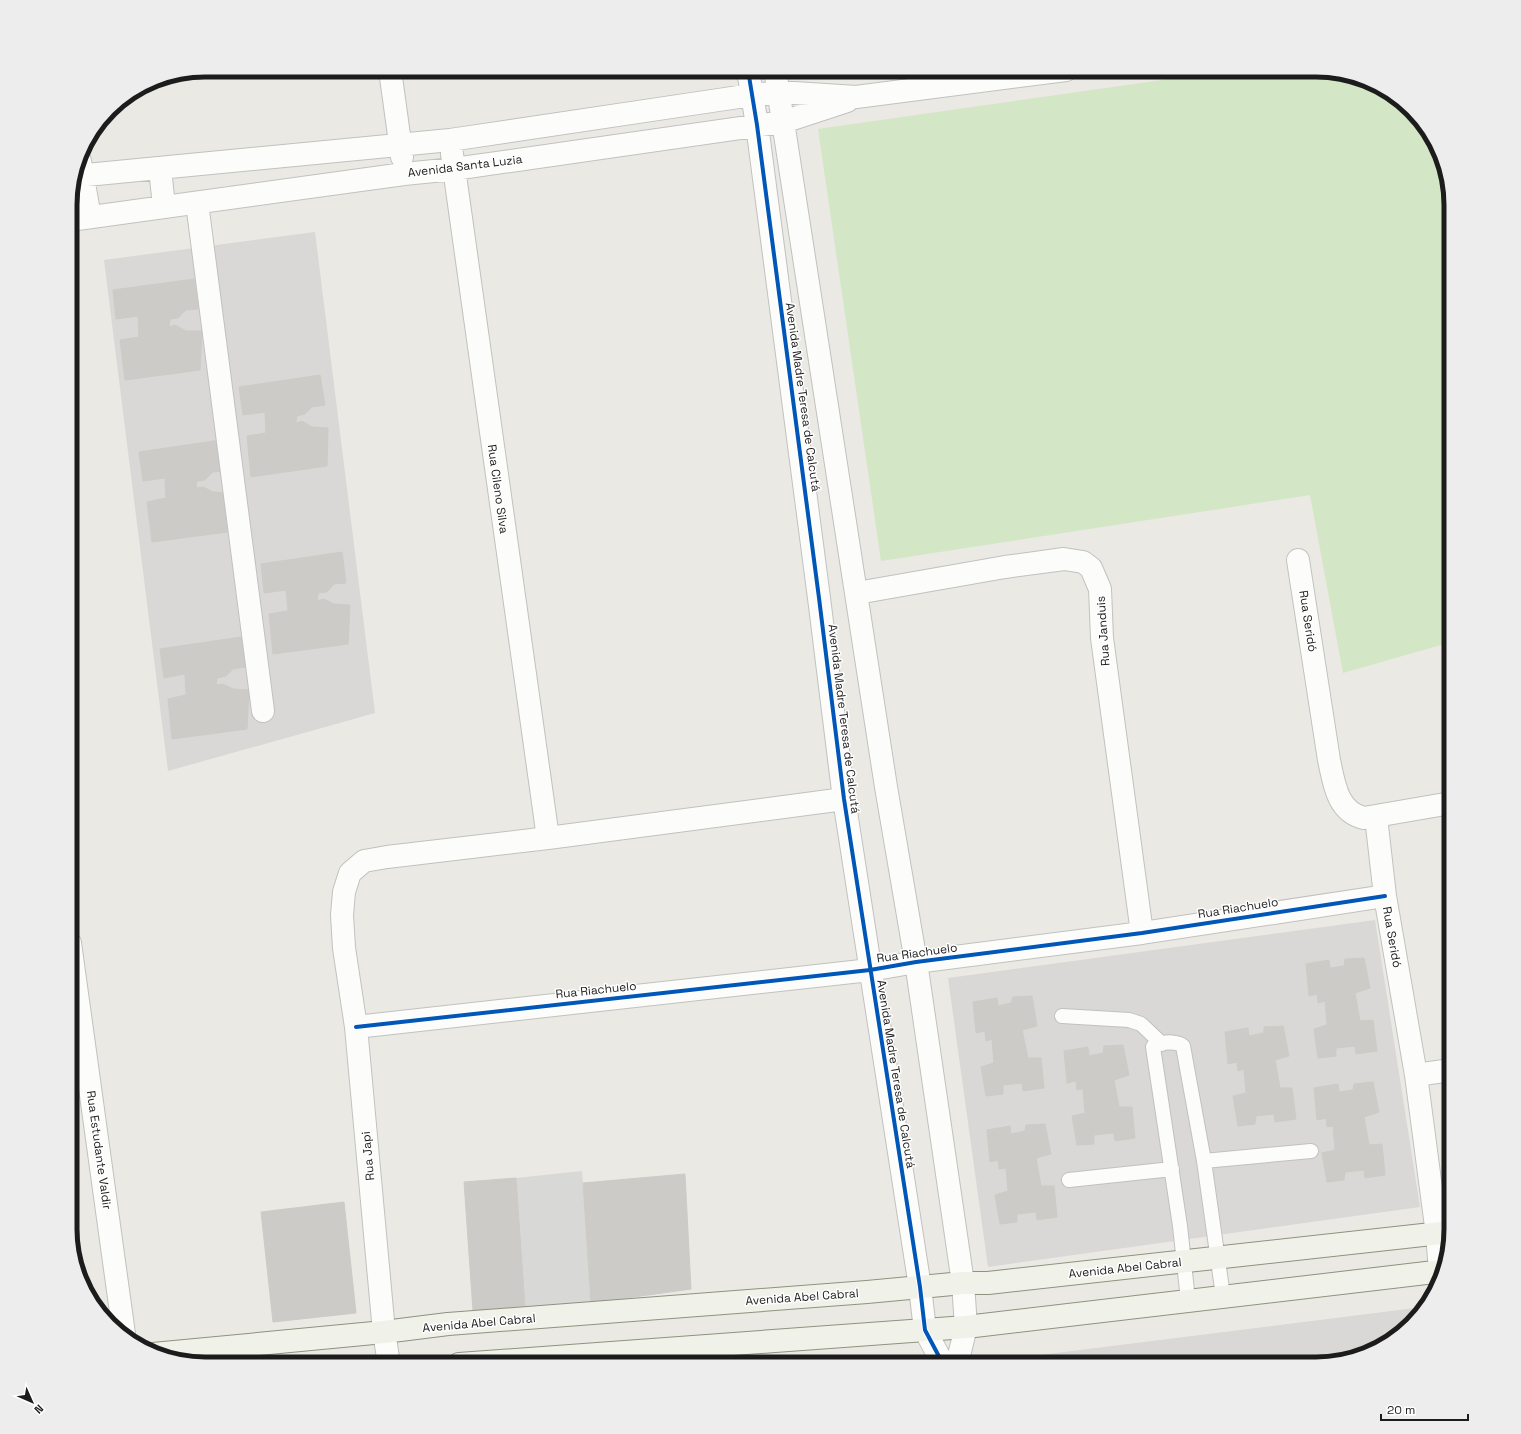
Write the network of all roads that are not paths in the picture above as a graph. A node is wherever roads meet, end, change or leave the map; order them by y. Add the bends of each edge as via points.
1 (391, 77) edge
2 (749, 77) edge
3 (776, 77) edge
4 (1012, 77) edge
5 (779, 92) junction
6 (752, 95) junction
7 (856, 97) junction
8 (783, 122) junction
9 (757, 125) junction
10 (450, 140) junction
11 (400, 143) junction
12 (160, 168) junction
13 (454, 169) junction
14 (82, 170) edge
15 (404, 174) junction
16 (79, 181) edge
17 (197, 203) junction
18 (164, 207) junction
19 (80, 219) edge
20 (1298, 560) dead end
21 (857, 593) junction
22 (263, 711) dead end
23 (844, 799) junction
24 (1444, 804) edge
25 (1376, 817) junction
26 (548, 838) junction
27 (1385, 896) junction
28 (1142, 933) junction
29 (916, 962) junction
30 (870, 970) junction
31 (77, 994) edge
32 (1062, 1016) dead end
33 (356, 1027) junction
34 (1162, 1044) junction
35 (1444, 1071) edge
36 (1416, 1075) junction
37 (1311, 1151) dead end
38 (1204, 1161) junction
39 (1172, 1169) junction
40 (1069, 1180) dead end
41 (1444, 1232) edge
42 (1444, 1233) edge
43 (1218, 1258) junction
44 (1184, 1261) junction
45 (1436, 1272) edge
46 (963, 1283) junction
47 (920, 1287) junction
48 (1223, 1296) junction
49 (1188, 1300) junction
50 (966, 1327) junction
51 (123, 1328) edge
52 (925, 1330) junction
53 (384, 1332) junction
54 (171, 1352) edge
55 (388, 1357) edge
56 (555, 1357) edge
57 (939, 1357) edge
58 (959, 1357) edge

1 - 11 street
2 - 6 street, Avenida Madre Teresa de Calcutá
3 - 5 street, Avenida Madre Teresa de Calcutá
4 - 7 street, Avenida Santa Luzia
5 - 6 street, Avenida Santa Luzia
5 - 7 street, Avenida Santa Luzia
5 - 8 street, Avenida Madre Teresa de Calcutá
6 - 9 street, Avenida Madre Teresa de Calcutá
6 - 10 street, Avenida Santa Luzia
7 - 8 street, Avenida Santa Luzia
8 - 9 street, Avenida Santa Luzia
8 - 21 street, Avenida Madre Teresa de Calcutá
9 - 13 street, Avenida Santa Luzia
9 - 23 street, Avenida Madre Teresa de Calcutá
10 - 11 street, Avenida Santa Luzia
10 - 13 street, Rua Cileno Silva
11 - 12 street, Avenida Santa Luzia
11 - 15 street
12 - 14 street, Avenida Santa Luzia
12 - 18 street
13 - 15 street, Avenida Santa Luzia
13 - 26 street, Rua Cileno Silva
15 - 17 street, Avenida Santa Luzia
16 - 19 street
17 - 18 street, Avenida Santa Luzia
17 - 22 street
18 - 19 street, Avenida Santa Luzia
20 - 25 street, Rua Seridó via 1335,788 1341,803 1356,816
21 - 28 street, Rua Janduis via 1064,559 1082,562 1091,568 1100,589 1102,638
21 - 29 street, Avenida Madre Teresa de Calcutá
23 - 26 street, Rua Japi
23 - 30 street, Avenida Madre Teresa de Calcutá
24 - 25 street
25 - 27 street, Rua Seridó
26 - 33 street, Rua Japi via 388,857 364,862 350,873 344,892 342,915 344,948
27 - 28 street, Rua Riachuelo
27 - 36 street, Rua Seridó
28 - 29 street, Rua Riachuelo
29 - 30 street, Rua Riachuelo
29 - 46 street, Avenida Madre Teresa de Calcutá
30 - 33 street, Rua Riachuelo
30 - 47 street, Avenida Madre Teresa de Calcutá
31 - 51 street, Rua Estudante Valdir
32 - 34 lane via 1129,1020 1141,1024
33 - 53 street, Rua Japi
34 - 38 lane via 1183,1046
34 - 39 lane via 1155,1044 1153,1047
35 - 36 street
36 - 41 street, Rua Seridó
37 - 38 lane
38 - 43 lane
39 - 40 lane
39 - 44 lane
42 - 43 main road, Avenida Abel Cabral
43 - 44 main road, Avenida Abel Cabral
43 - 48 lane
44 - 46 main road, Avenida Abel Cabral via 988,1283
44 - 49 lane
45 - 48 main road
46 - 47 main road, Avenida Abel Cabral
46 - 50 street, Avenida Madre Teresa de Calcutá
47 - 52 street, Avenida Madre Teresa de Calcutá
47 - 53 main road, Avenida Abel Cabral via 448,1324
48 - 49 main road
49 - 50 main road
50 - 52 main road
50 - 58 street, Avenida Madre Teresa de Calcutá
52 - 56 main road
52 - 57 street, Avenida Madre Teresa de Calcutá
53 - 54 main road, Avenida Abel Cabral
53 - 55 street, Rua Japi

